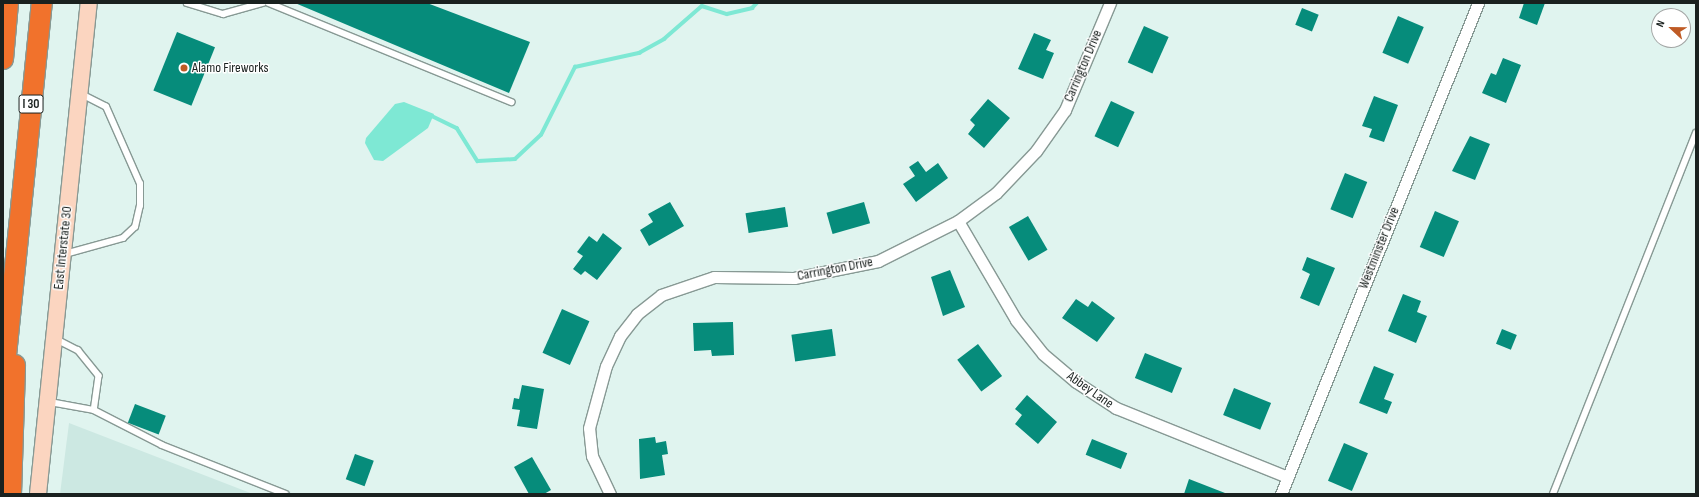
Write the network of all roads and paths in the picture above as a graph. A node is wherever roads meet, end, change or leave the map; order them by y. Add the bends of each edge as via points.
1 (8, 3) edge
2 (42, 3) edge
3 (89, 3) edge
4 (187, 3) edge
5 (264, 3) edge
6 (269, 3) edge
7 (1110, 3) edge
8 (1478, 3) edge
9 (4, 38) edge
10 (3, 59) edge
11 (80, 94) junction
12 (512, 102) dead end
13 (1696, 133) edge
14 (21, 205) junction
15 (958, 221) junction
16 (63, 254) junction
17 (54, 338) junction
18 (3, 385) edge
19 (48, 402) junction
20 (94, 410) junction
21 (1288, 477) junction
22 (11, 494) edge
23 (38, 494) edge
24 (286, 494) edge
25 (610, 494) edge
26 (1281, 494) edge
27 (1553, 494) edge

1 - 9 highway
2 - 14 highway, I 30
3 - 11 main road, East Interstate 30
4 - 5 lane via 223,14
6 - 12 lane
7 - 15 street, Carrington Drive via 1065,110 1048,134 996,193
8 - 21 street, Westminster Drive
9 - 10 highway
11 - 16 main road, East Interstate 30
11 - 16 lane via 92,97 106,107 140,184 140,206 135,227 123,238
13 - 27 lane
14 - 18 highway, I 30
14 - 22 highway
15 - 21 street, Abbey Lane via 1016,320 1044,354 1076,382 1116,408
15 - 25 street, Carrington Drive via 878,261 794,278 714,277 661,295 637,314 620,336 606,366 589,428 592,456
16 - 17 main road, East Interstate 30
17 - 19 main road, East Interstate 30
17 - 20 lane via 78,350 99,376
19 - 20 lane
19 - 23 main road, East Interstate 30
20 - 24 lane via 162,445
21 - 26 street, Westminster Drive

